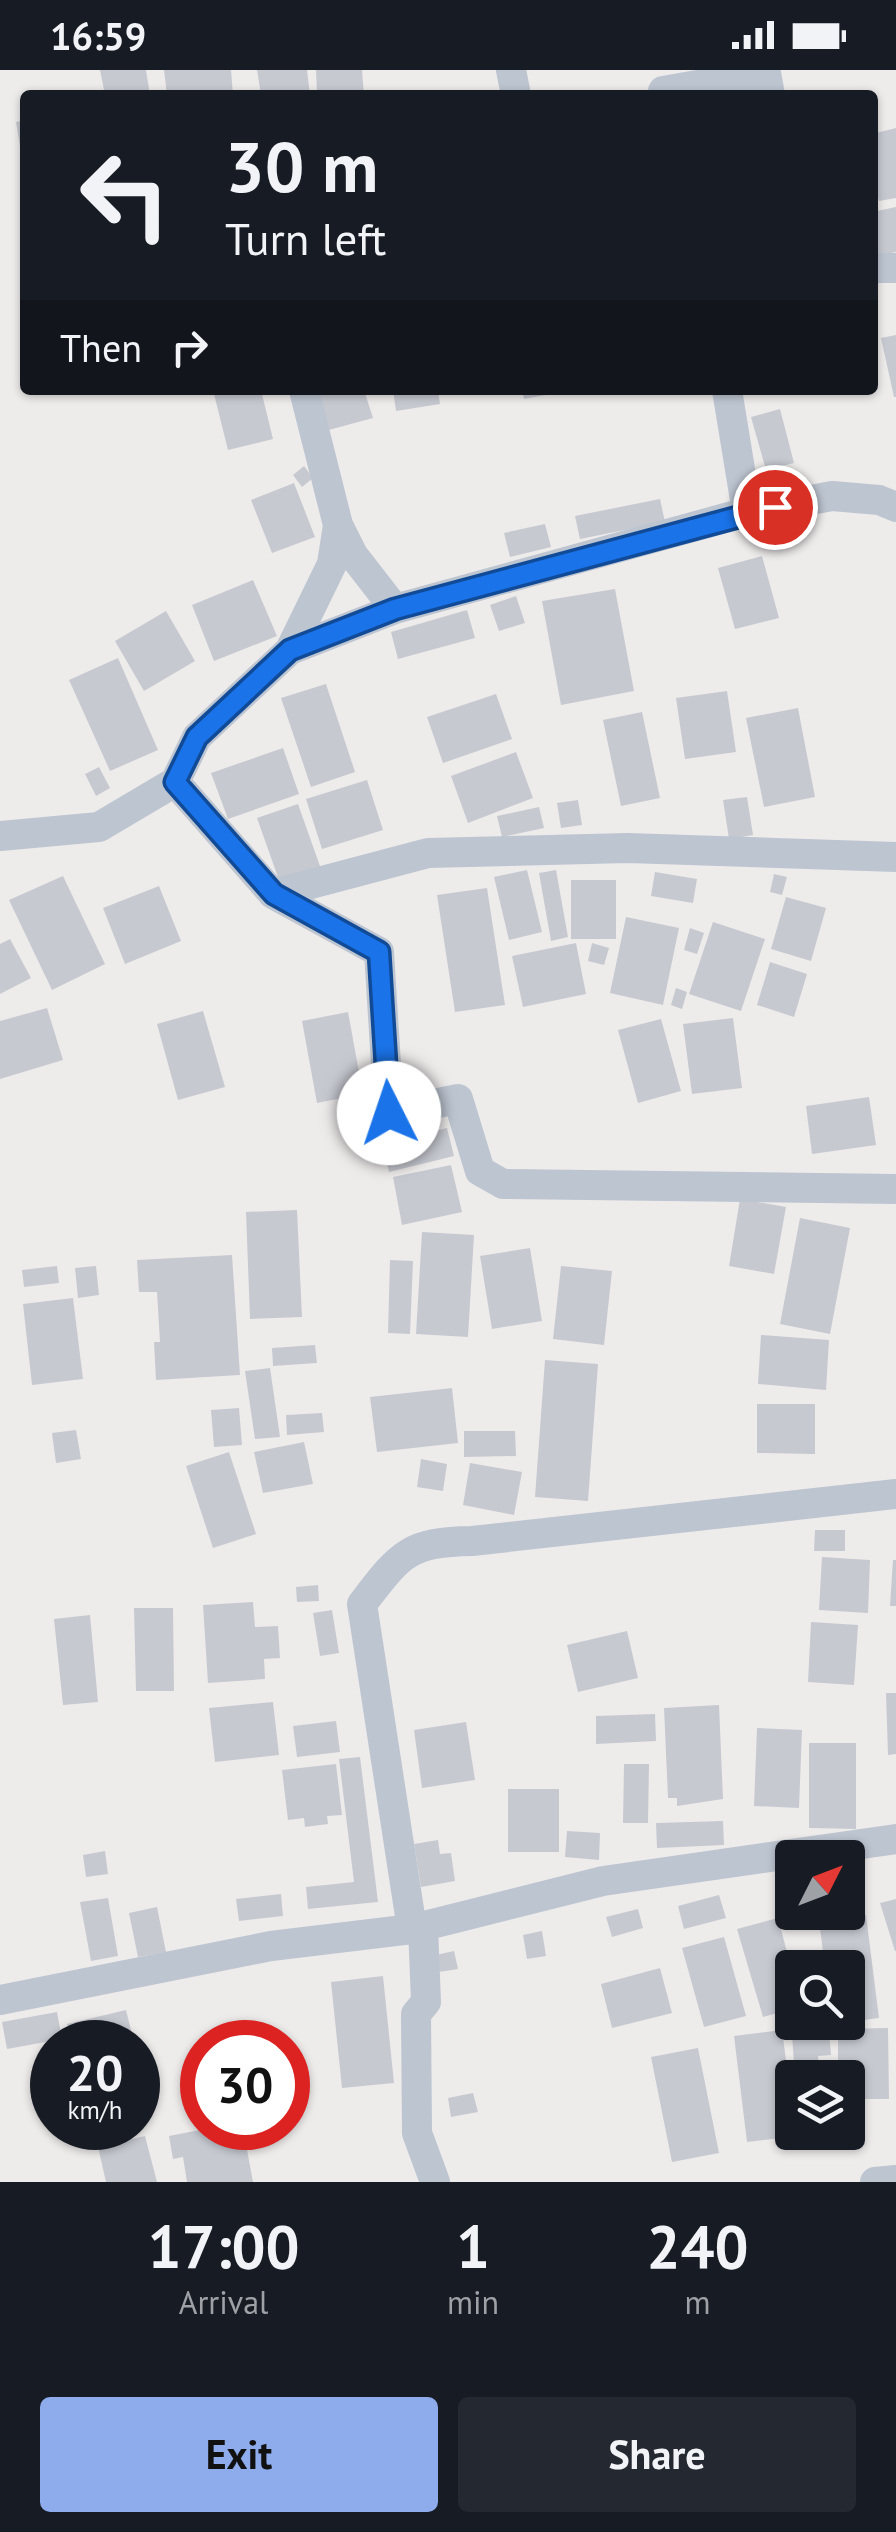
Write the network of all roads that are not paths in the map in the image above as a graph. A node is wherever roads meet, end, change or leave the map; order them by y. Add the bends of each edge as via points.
1 (770, 80) edge
2 (690, 90) edge
3 (305, 395) edge
4 (728, 395) edge
5 (896, 507) edge
6 (747, 512) junction
7 (338, 525) junction
8 (395, 609) junction
9 (290, 650) junction
10 (175, 782) junction
11 (0, 836) edge
12 (896, 857) edge
13 (274, 894) junction
14 (896, 1189) edge
15 (896, 1494) edge
16 (896, 1839) edge
17 (418, 1928) junction
18 (0, 2000) edge
19 (896, 2180) edge
20 (435, 2182) edge
21 (875, 2182) edge

1 - 2 street
3 - 7 street
4 - 6 street
5 - 6 street via 832,496
6 - 8 street
7 - 8 street
7 - 9 street via 332,564
8 - 9 street
9 - 10 street via 197,737
10 - 11 street via 98,827
10 - 13 street
12 - 13 street via 628,848 428,852
13 - 14 street via 379,952 389,1113 458,1099 480,1171 503,1184
15 - 17 street via 429,1542 396,1561 362,1604
16 - 17 street via 603,1881
17 - 18 street via 271,1946
17 - 20 street via 426,2002 416,2014 417,2133
19 - 21 street

